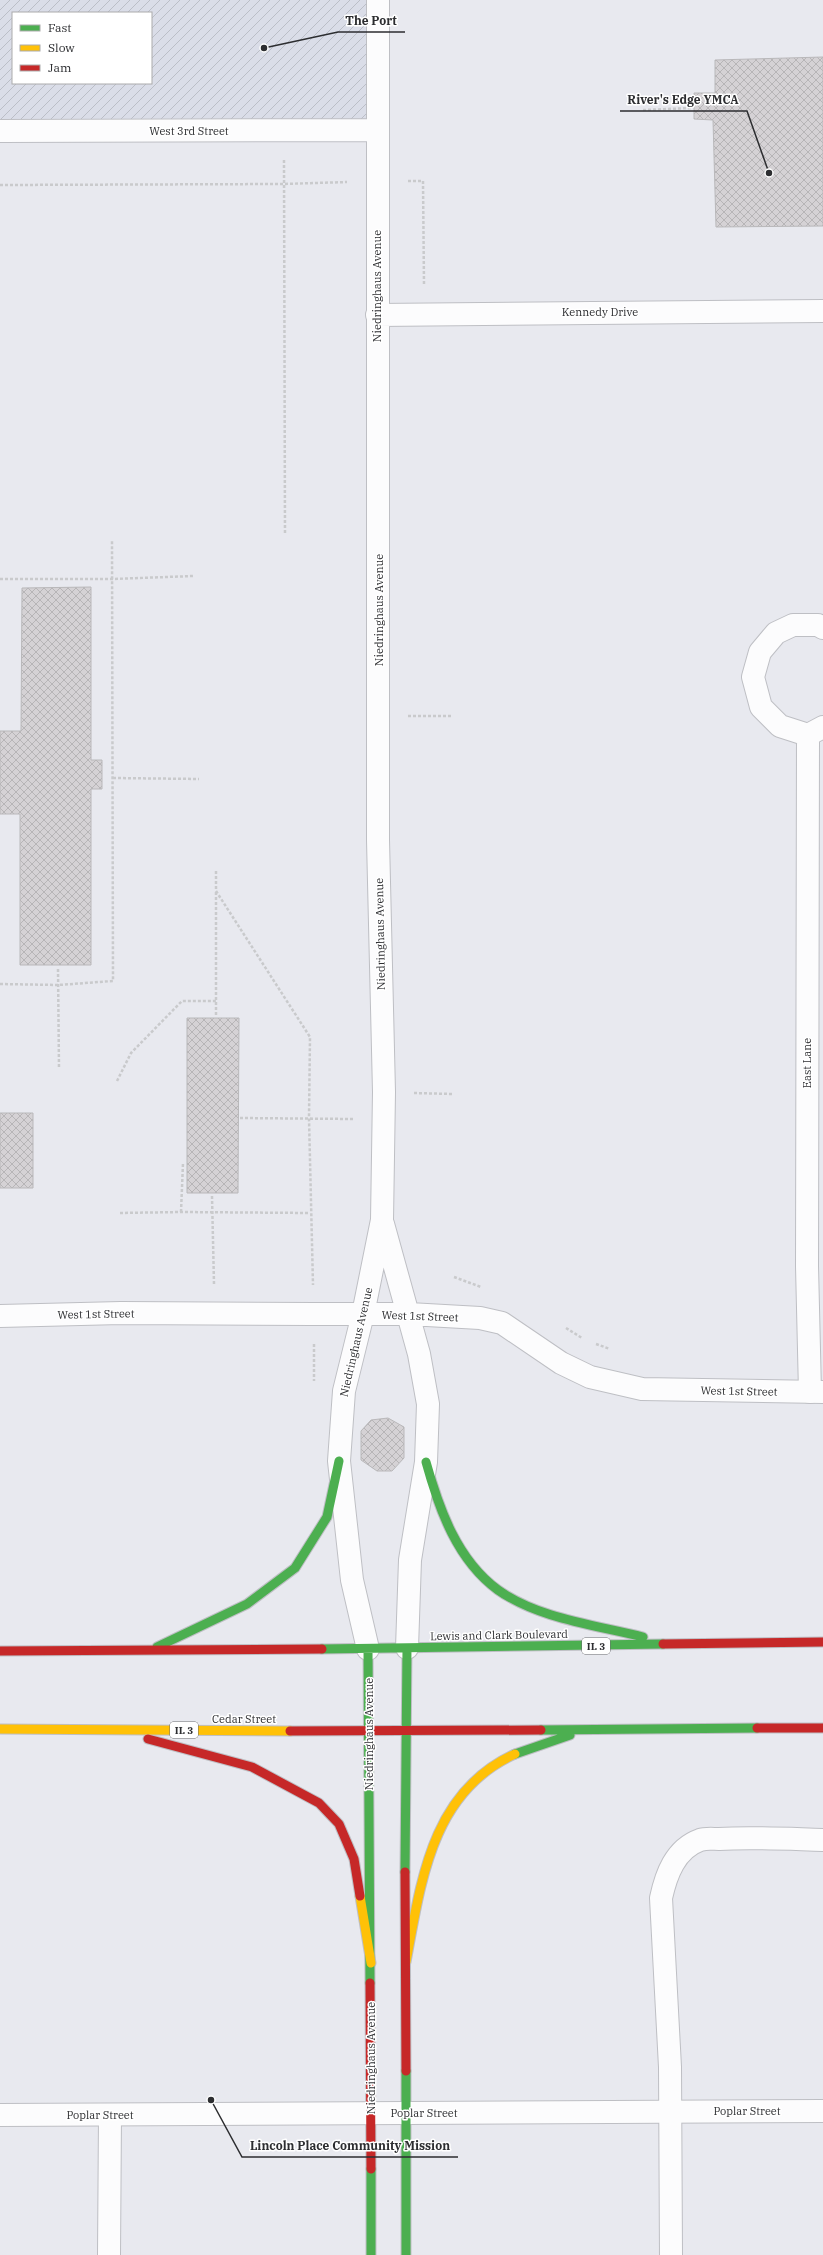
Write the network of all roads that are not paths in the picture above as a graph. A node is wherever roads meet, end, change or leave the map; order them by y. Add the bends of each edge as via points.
1 (378, 0) edge
2 (378, 130) junction
3 (0, 131) edge
4 (823, 311) edge
5 (377, 314) junction
6 (823, 628) edge
7 (815, 731) edge
8 (382, 1220) junction
9 (364, 1314) junction
10 (409, 1314) junction
11 (0, 1316) edge
12 (816, 1392) edge
13 (339, 1461) junction
14 (426, 1462) junction
15 (823, 1642) edge
16 (671, 1644) junction
17 (407, 1648) junction
18 (368, 1649) junction
19 (151, 1650) junction
20 (0, 1651) edge
21 (823, 1728) edge
22 (0, 1729) edge
23 (110, 1730) junction
24 (584, 1730) junction
25 (369, 1731) junction
26 (406, 1731) junction
27 (823, 1840) edge
28 (406, 1962) junction
29 (371, 1963) junction
30 (823, 2110) edge
31 (670, 2112) junction
32 (371, 2113) junction
33 (406, 2113) junction
34 (0, 2115) edge
35 (110, 2115) junction
36 (109, 2255) edge
37 (372, 2255) edge
38 (406, 2255) edge
39 (671, 2255) edge

1 - 2 street, Niedringhaus Avenue
2 - 3 street, West 3rd Street
2 - 5 street, Niedringhaus Avenue
4 - 5 street, Kennedy Drive
5 - 8 street, Niedringhaus Avenue via 380,717 378,840 384,1092
6 - 7 street, East Lane via 793,626 776,633 760,652 753,677 762,707 780,726
7 - 12 street, East Lane via 807,1266
8 - 9 street, Niedringhaus Avenue
8 - 10 street, Niedringhaus Avenue
9 - 10 street, West 1st Street
9 - 11 street, West 1st Street via 122,1313
9 - 13 street, Niedringhaus Avenue via 344,1391
10 - 12 street, West 1st Street via 480,1318 502,1323 561,1363 590,1377 642,1389
10 - 14 street, Niedringhaus Avenue via 428,1404
13 - 18 street, Niedringhaus Avenue via 352,1580
13 - 19 main road via 327,1517 295,1568 247,1604
14 - 16 main road via 436,1500 451,1536 474,1567 501,1592 545,1612
14 - 17 street, Niedringhaus Avenue via 410,1560
15 - 16 main road, Lewis and Clark Boulevard / IL 3
16 - 17 main road, Lewis and Clark Boulevard / IL 3
17 - 18 main road, Lewis and Clark Boulevard / IL 3
17 - 26 main road, Niedringhaus Avenue
18 - 19 main road, IL 3
18 - 25 main road, Niedringhaus Avenue
19 - 20 main road, IL 3
21 - 24 main road, IL 3
22 - 23 main road, Cedar Street / IL 3
23 - 25 main road, Cedar Street / IL 3
23 - 29 main road via 252,1767 319,1803 339,1824 354,1859
24 - 26 main road, IL 3
24 - 28 main road via 507,1758 470,1783 450,1808 431,1845
25 - 26 main road, IL 3
25 - 29 main road, Niedringhaus Avenue
26 - 28 main road, Niedringhaus Avenue
27 - 31 street via 700,1840 674,1861 665,1878 661,1898
28 - 33 main road, Niedringhaus Avenue
29 - 32 main road, Niedringhaus Avenue
30 - 31 street, Poplar Street
31 - 33 street, Poplar Street
31 - 39 street
32 - 33 street, Poplar Street
32 - 35 street, Poplar Street
32 - 37 main road, Niedringhaus Avenue
33 - 38 main road, Niedringhaus Avenue
34 - 35 street, Poplar Street
35 - 36 street

